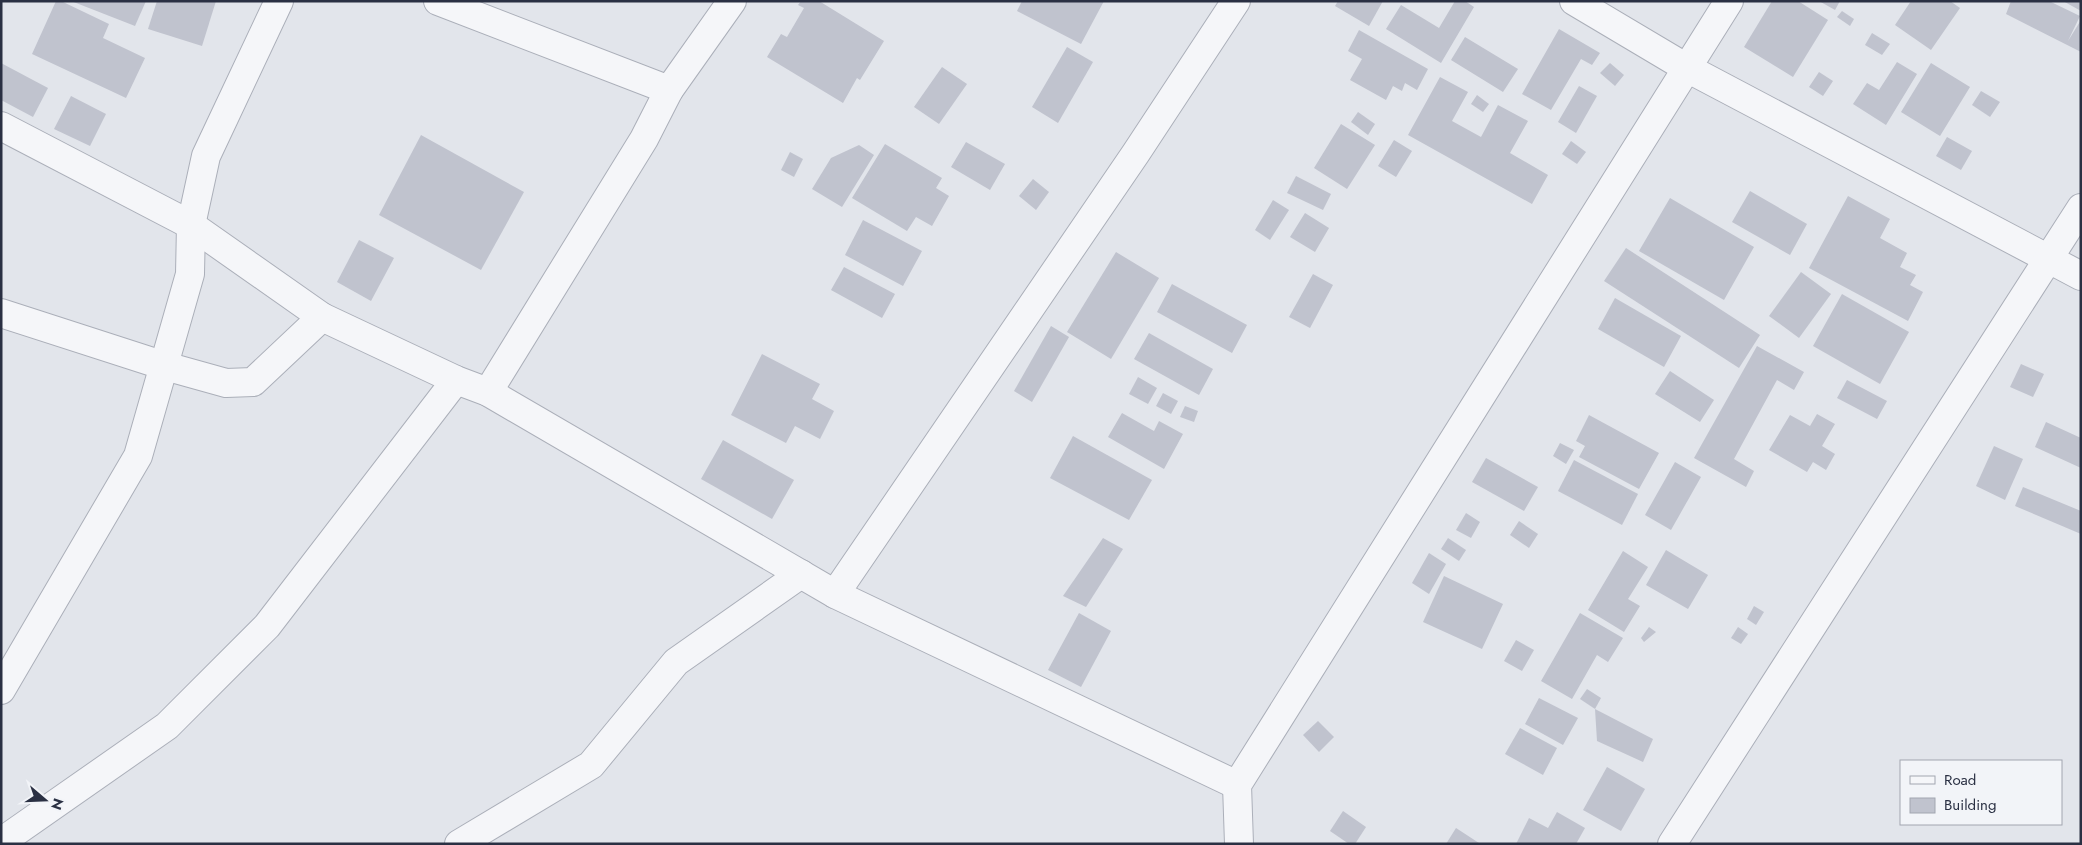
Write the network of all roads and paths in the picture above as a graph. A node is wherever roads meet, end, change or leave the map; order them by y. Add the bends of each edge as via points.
1 (279, 1) edge
2 (438, 1) edge
3 (732, 1) edge
4 (1236, 1) edge
5 (1574, 1) edge
6 (1728, 1) edge
7 (1685, 67) junction
8 (669, 90) junction
9 (1, 126) edge
10 (2081, 208) edge
11 (191, 225) junction
12 (2049, 258) junction
13 (2081, 276) edge
14 (1, 313) edge
15 (322, 317) junction
16 (165, 366) junction
17 (456, 380) junction
18 (488, 392) junction
19 (801, 574) junction
20 (835, 594) junction
21 (1, 690) edge
22 (1237, 785) junction
23 (1, 842) edge
24 (459, 844) edge
25 (1240, 844) edge
26 (1672, 844) edge

1 - 11 street via 206,156
2 - 8 street
3 - 8 street
4 - 20 street via 1136,154
5 - 7 street
6 - 7 street
7 - 12 street
7 - 22 street
8 - 18 street via 644,139
9 - 11 street
10 - 12 street
11 - 15 street
11 - 16 street via 190,274
12 - 13 street
12 - 26 street
14 - 16 street
15 - 16 street via 253,382 226,383
15 - 17 street
16 - 21 street via 138,456
17 - 18 street
17 - 23 street via 267,626 167,726
18 - 19 street
19 - 20 street
19 - 24 street via 676,662 591,765
20 - 22 street
22 - 25 street

